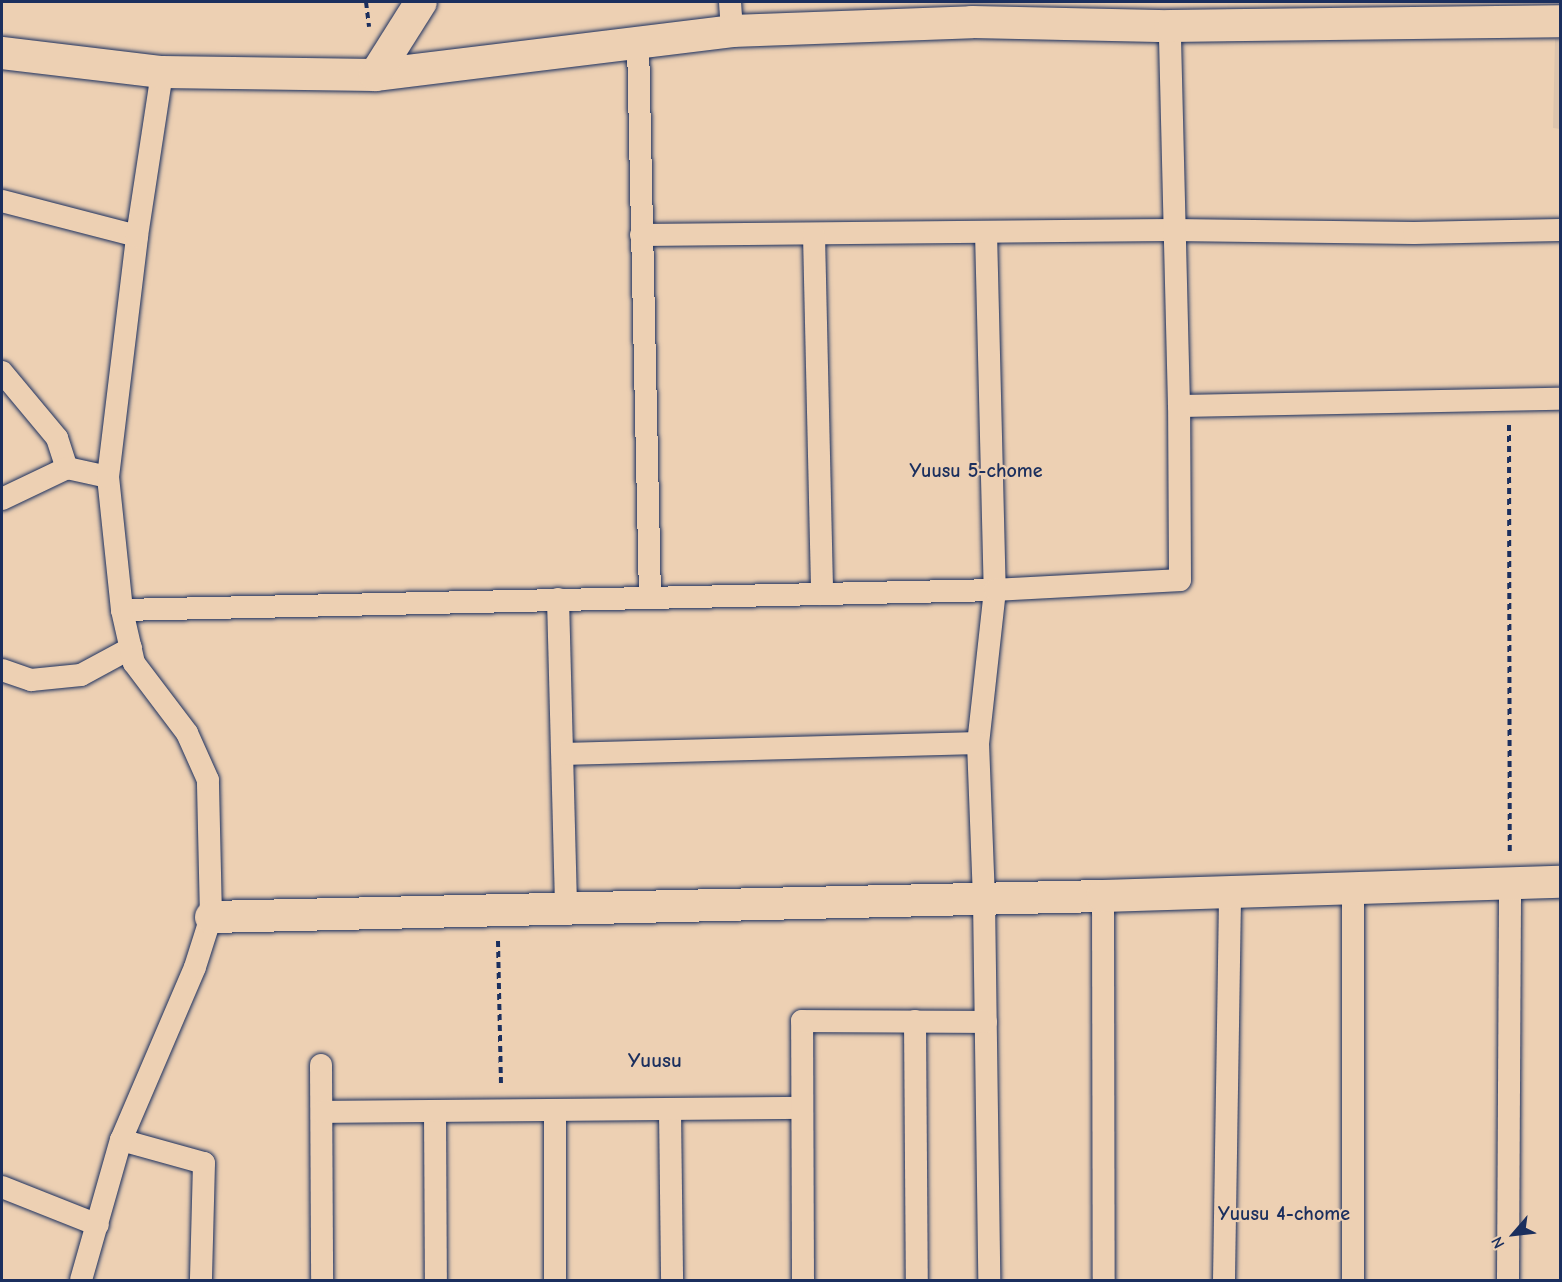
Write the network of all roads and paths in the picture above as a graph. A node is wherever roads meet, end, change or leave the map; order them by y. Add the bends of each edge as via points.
1 (421, 2) edge
2 (971, 12) edge
3 (1516, 12) edge
4 (731, 16) edge
5 (1560, 21) edge
6 (1170, 26) junction
7 (638, 43) junction
8 (2, 53) edge
9 (162, 72) junction
10 (375, 75) junction
11 (2, 201) edge
12 (1173, 230) junction
13 (1560, 230) edge
14 (986, 232) junction
15 (641, 235) junction
16 (814, 235) junction
17 (137, 236) junction
18 (2, 372) edge
19 (1509, 399) junction
20 (1560, 399) edge
21 (1179, 406) junction
22 (68, 468) junction
23 (108, 477) junction
24 (2, 499) edge
25 (994, 590) junction
26 (822, 594) junction
27 (650, 598) junction
28 (558, 599) junction
29 (122, 610) junction
30 (131, 648) junction
31 (2, 670) edge
32 (978, 743) junction
33 (563, 754) junction
34 (1560, 882) edge
35 (1510, 883) junction
36 (1353, 888) junction
37 (1230, 892) junction
38 (1103, 896) junction
39 (984, 899) junction
40 (567, 907) junction
41 (498, 909) junction
42 (211, 916) junction
43 (915, 1021) junction
44 (986, 1022) junction
45 (321, 1065) dead end
46 (801, 1108) junction
47 (555, 1110) junction
48 (670, 1110) junction
49 (435, 1111) junction
50 (502, 1111) junction
51 (322, 1112) junction
52 (121, 1140) junction
53 (2, 1187) edge
54 (98, 1225) junction
55 (81, 1281) edge
56 (201, 1281) edge
57 (322, 1281) edge
58 (436, 1281) edge
59 (555, 1281) edge
60 (672, 1281) edge
61 (803, 1281) edge
62 (917, 1281) edge
63 (989, 1281) edge
64 (1104, 1281) edge
65 (1224, 1281) edge
66 (1353, 1281) edge
67 (1508, 1281) edge

1 - 10 street
2 - 4 street
2 - 6 street
3 - 5 street
3 - 6 street
4 - 7 street
6 - 12 street
7 - 10 street
7 - 15 street
8 - 9 street
9 - 10 street
9 - 17 street
11 - 17 street
12 - 13 street
12 - 14 street
12 - 21 street
14 - 16 street
14 - 25 street
15 - 16 street
15 - 27 street
16 - 26 street
17 - 23 street
18 - 22 street via 57,438
19 - 20 street
19 - 21 street
19 - 35 path
21 - 25 street via 1180,580
22 - 23 street
22 - 24 street
23 - 29 street
25 - 26 street
25 - 32 street
26 - 27 street
27 - 28 street
28 - 29 street
28 - 33 street
29 - 30 street
30 - 31 street via 81,675 31,680
30 - 42 street via 134,663 187,733 208,780
32 - 33 street
32 - 39 street
33 - 40 street
34 - 35 street
35 - 36 street
35 - 67 street
36 - 37 street
36 - 66 street
37 - 38 street
37 - 65 street
38 - 39 street
38 - 64 street
39 - 40 street
39 - 44 street
40 - 41 street
41 - 42 street
41 - 50 path
42 - 52 street via 195,967
43 - 44 street
43 - 46 street via 802,1021
43 - 62 street
44 - 63 street
45 - 51 street
46 - 48 street
46 - 61 street
47 - 48 street
47 - 50 street
47 - 59 street
48 - 60 street
49 - 50 street
49 - 51 street
49 - 58 street
51 - 57 street
52 - 54 street
52 - 56 street via 204,1163
53 - 54 street
54 - 55 street

